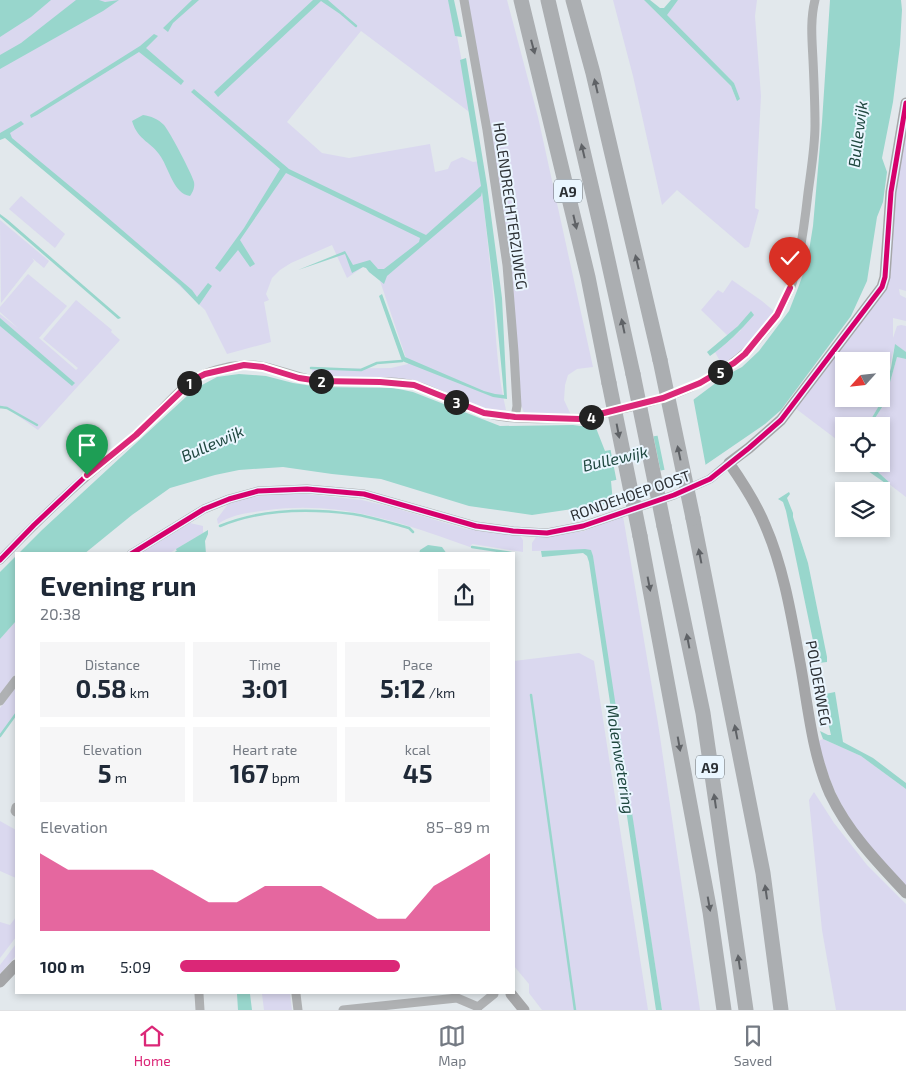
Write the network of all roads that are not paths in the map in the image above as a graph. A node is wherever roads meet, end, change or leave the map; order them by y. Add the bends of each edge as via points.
1 (464, 0) edge
2 (521, 0) edge
3 (548, 0) edge
4 (573, 0) edge
5 (815, 0) edge
6 (906, 103) edge
7 (515, 417) junction
8 (730, 463) junction
9 (134, 552) edge
10 (0, 560) edge
11 (15, 681) edge
12 (0, 701) edge
13 (906, 892) edge
14 (15, 966) edge
15 (0, 982) edge
16 (199, 994) edge
17 (296, 994) edge
18 (494, 994) edge
19 (511, 994) edge
20 (478, 1008) edge
21 (200, 1010) edge
22 (298, 1010) edge
23 (342, 1010) edge
24 (524, 1010) edge
25 (724, 1010) edge
26 (746, 1010) edge
27 (781, 1010) edge

1 - 7 street, HOLENDRECHTERZIJWEG via 507,265 517,406
2 -> 25 highway, A9, bridge via 588,277 710,912
26 -> 3 highway, A9, bridge via 702,713 633,374
27 -> 4 highway, A9, bridge via 763,873 693,518 660,360
5 - 7 street via 811,26 815,126 807,207 790,288 767,329 734,363 679,393 580,419
6 - 8 street, RONDEHOEP OOST via 891,192 882,286 781,420
7 - 10 street via 484,413 414,385 319,381 244,365 220,369 193,380 136,435 87,475
8 - 9 street, RONDEHOEP OOST via 710,479 674,495 583,526 547,532 476,526 364,494 307,489 258,491 204,510
8 - 13 street, POLDERWEG via 766,525 780,565 816,752 830,794 848,826
11 - 12 street
14 - 15 street
16 - 21 street
17 - 22 street
18 - 20 street
19 - 24 street
20 - 23 street via 457,998

